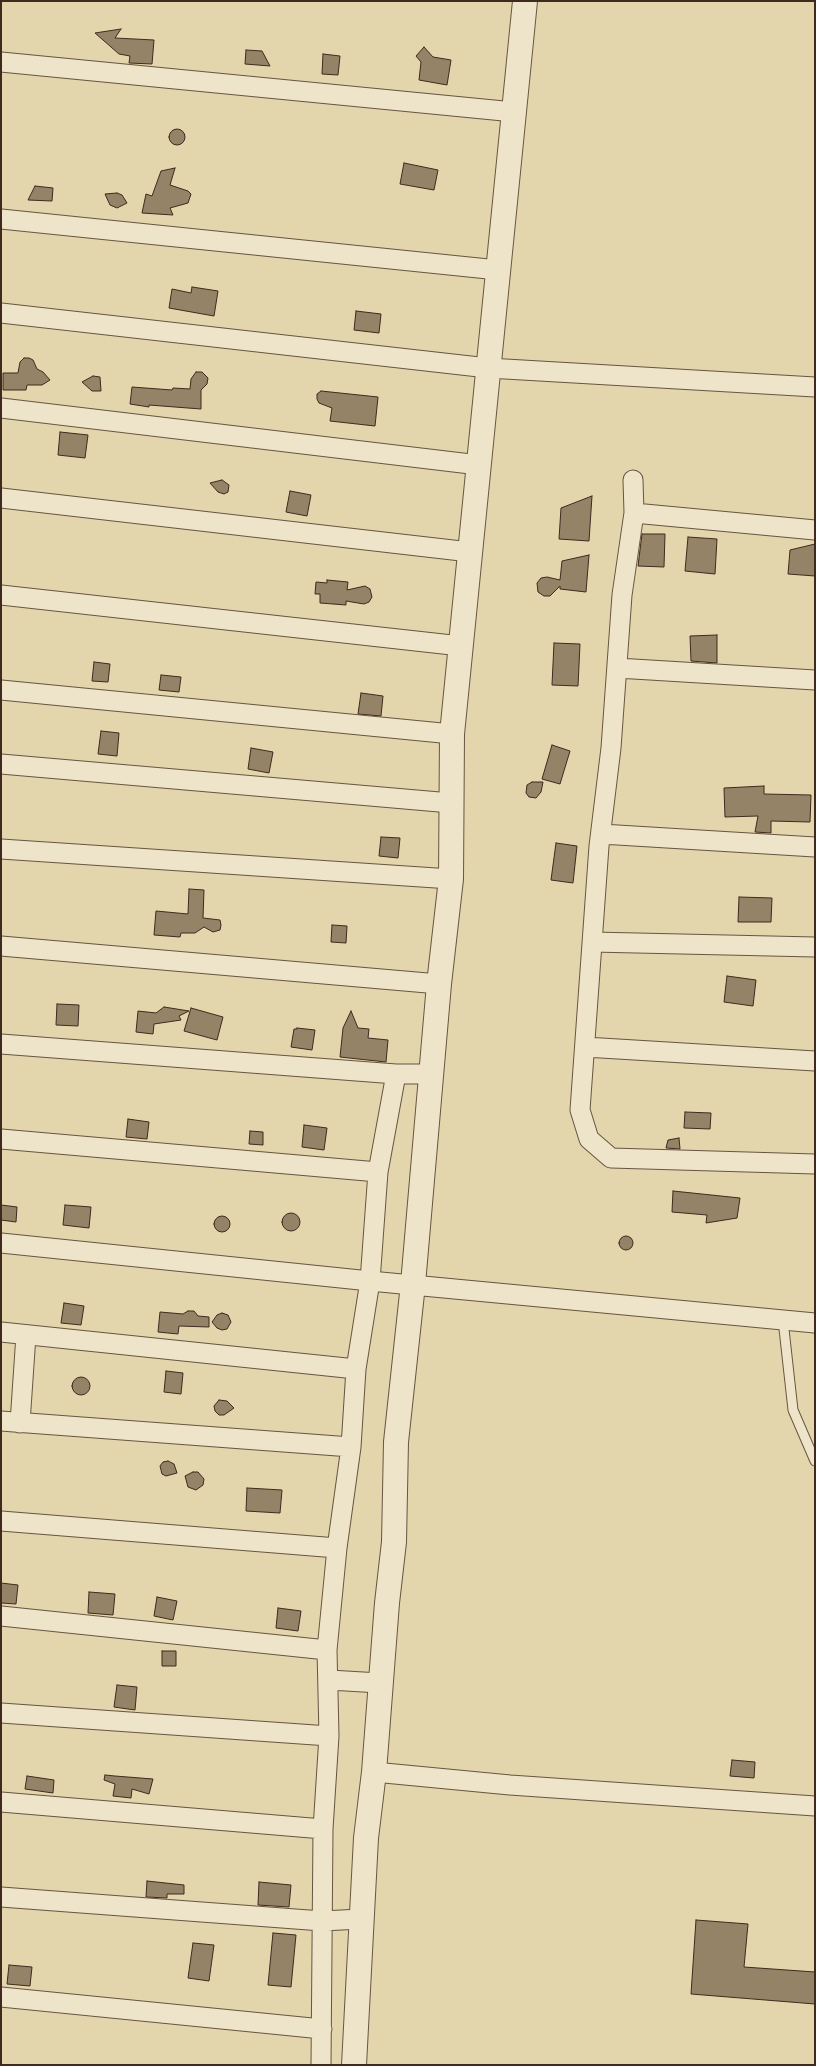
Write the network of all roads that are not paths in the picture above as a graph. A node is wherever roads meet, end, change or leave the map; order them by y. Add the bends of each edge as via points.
1 (525, 1) edge
2 (1, 62) edge
3 (514, 112) junction
4 (1, 219) edge
5 (498, 270) junction
6 (1, 313) edge
7 (488, 368) junction
8 (815, 387) edge
9 (1, 408) edge
10 (479, 466) junction
11 (633, 480) dead end
12 (1, 498) edge
13 (634, 513) junction
14 (815, 530) edge
15 (470, 552) junction
16 (1, 596) edge
17 (461, 646) junction
18 (617, 668) junction
19 (815, 680) edge
20 (1, 690) edge
21 (452, 734) junction
22 (1, 764) edge
23 (452, 803) junction
24 (601, 834) junction
25 (815, 847) edge
26 (1, 849) edge
27 (451, 879) junction
28 (592, 942) junction
29 (1, 946) edge
30 (815, 948) edge
31 (439, 984) junction
32 (1, 1044) edge
33 (585, 1047) junction
34 (815, 1061) edge
35 (396, 1074) junction
36 (432, 1074) junction
37 (1, 1139) edge
38 (815, 1164) edge
39 (378, 1172) junction
40 (1, 1243) edge
41 (370, 1281) junction
42 (413, 1284) junction
43 (783, 1320) junction
44 (815, 1323) edge
45 (1, 1332) edge
46 (26, 1335) junction
47 (356, 1369) junction
48 (1, 1421) edge
49 (20, 1423) junction
50 (351, 1447) junction
51 (815, 1460) edge
52 (1, 1521) edge
53 (337, 1548) junction
54 (1, 1616) edge
55 (327, 1650) junction
56 (329, 1680) junction
57 (380, 1683) junction
58 (1, 1713) edge
59 (329, 1736) junction
60 (374, 1772) junction
61 (1, 1802) edge
62 (815, 1806) edge
63 (323, 1829) junction
64 (1, 1897) edge
65 (361, 1919) junction
66 (322, 1921) junction
67 (1, 1997) edge
68 (322, 2029) junction
69 (321, 2065) edge
70 (354, 2065) edge

1 - 3 street
2 - 3 street
3 - 5 street
4 - 5 street
5 - 7 street
6 - 7 street
7 - 8 street
7 - 10 street
9 - 10 street
10 - 15 street
11 - 13 street
12 - 15 street
13 - 14 street
13 - 18 street via 622,595
15 - 17 street
16 - 17 street
17 - 21 street
18 - 19 street
18 - 24 street
20 - 21 street
21 - 23 street
22 - 23 street
23 - 27 street
24 - 25 street
24 - 28 street
26 - 27 street
27 - 31 street
28 - 30 street
28 - 33 street
29 - 31 street
31 - 36 street
32 - 35 street
33 - 34 street
33 - 38 street via 580,1110 589,1139 612,1158
35 - 36 street
35 - 39 street
36 - 42 street
37 - 39 street
39 - 41 street
40 - 41 street
41 - 42 street
41 - 47 street
42 - 43 street
42 - 57 street via 396,1442 394,1542
43 - 44 street
43 - 51 lane via 793,1410
45 - 46 street
46 - 47 street
46 - 49 street
47 - 50 street
48 - 49 street
49 - 50 street
50 - 53 street
52 - 53 street
53 - 55 street
54 - 55 street
55 - 56 street
56 - 57 street
56 - 59 street
57 - 60 street
58 - 59 street
59 - 63 street
60 - 62 street
60 - 65 street
61 - 63 street
63 - 66 street
64 - 66 street
65 - 66 street
65 - 70 street
66 - 68 street
67 - 68 street
68 - 69 street

